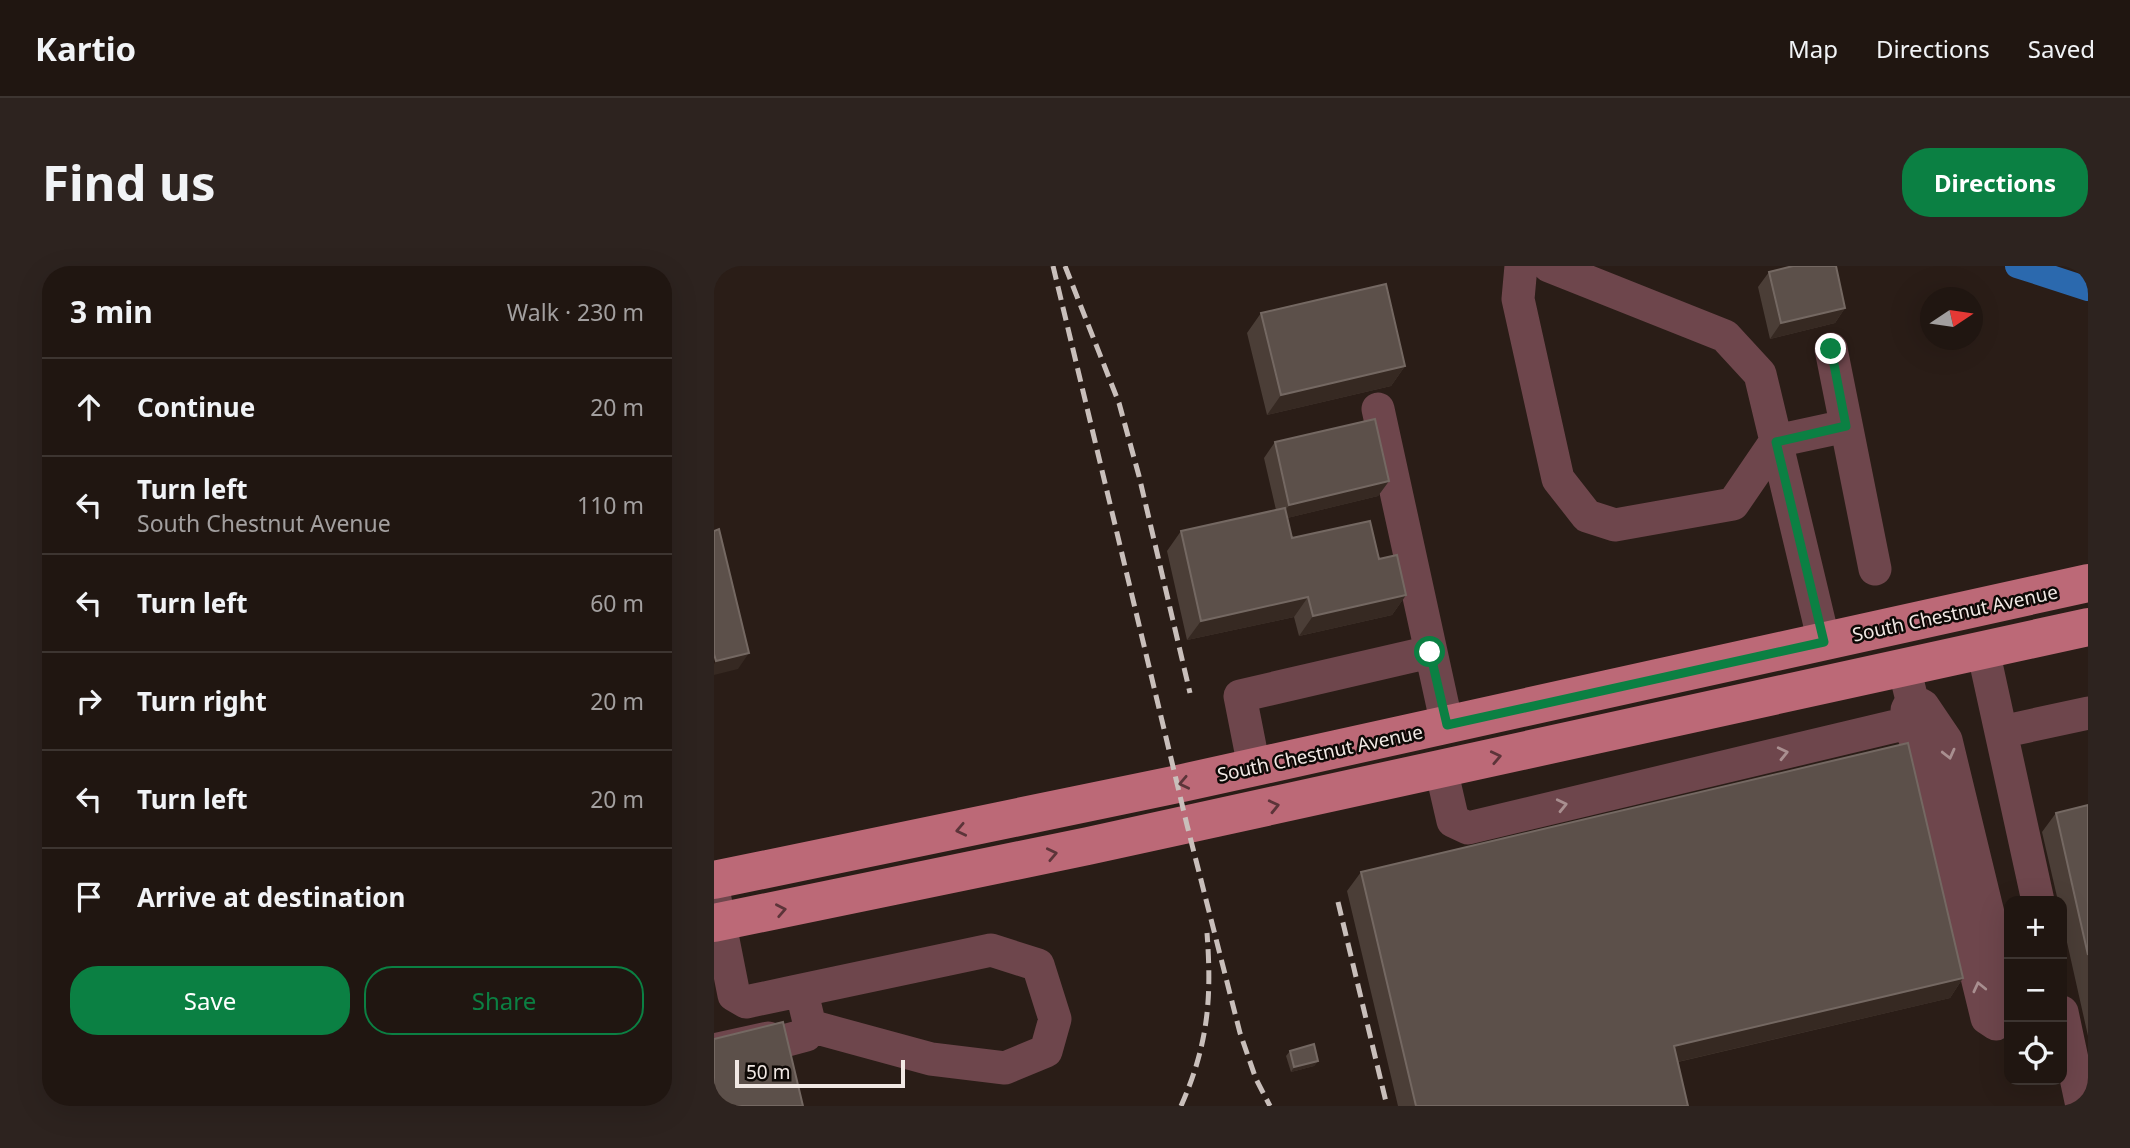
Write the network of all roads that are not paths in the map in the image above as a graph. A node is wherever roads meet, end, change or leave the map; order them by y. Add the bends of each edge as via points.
1 (1521, 266) edge
2 (1549, 266) edge
3 (1831, 349) dead end
4 (1378, 409) dead end
5 (1846, 426) junction
6 (1776, 442) junction
7 (1875, 569) dead end
8 (2088, 583) edge
9 (2088, 627) edge
10 (1824, 642) junction
11 (1983, 650) junction
12 (1430, 652) junction
13 (1908, 697) junction
14 (2088, 713) edge
15 (1447, 725) junction
16 (2001, 732) junction
17 (1254, 767) junction
18 (1441, 769) junction
19 (714, 880) edge
20 (2037, 896) edge
21 (716, 913) edge
22 (793, 992) junction
23 (2064, 1022) edge
24 (810, 1027) junction
25 (714, 1050) edge
26 (2082, 1106) edge

1 - 6 lane via 1518,299 1558,479 1587,516 1615,525 1733,504
2 - 6 lane via 1725,336 1760,374
3 - 5 lane
4 - 12 lane
5 - 6 lane
5 - 7 lane
6 - 10 lane
8 - 10 main road, South Chestnut Avenue
9 - 11 main road
10 - 15 main road, South Chestnut Avenue
11 - 13 main road
11 - 16 lane
12 - 15 lane
12 - 17 lane via 1240,696
13 -> 13 lane via 1923,706 1946,740 2009,1000 2004,1018 1996,1024 1987,1018
18 -> 13 main road
18 -> 13 lane via 1453,821 1468,828
14 - 16 lane
15 - 17 main road, South Chestnut Avenue
16 - 20 lane
17 -> 19 main road, South Chestnut Avenue
21 -> 18 main road via 1088,846
21 - 22 lane via 734,995 746,1002
22 - 24 lane via 803,997
22 - 24 lane via 991,950 1038,965 1055,1019 1046,1051 1005,1068 931,1059
23 - 26 lane
24 - 25 lane via 806,1035 780,1042 768,1038

